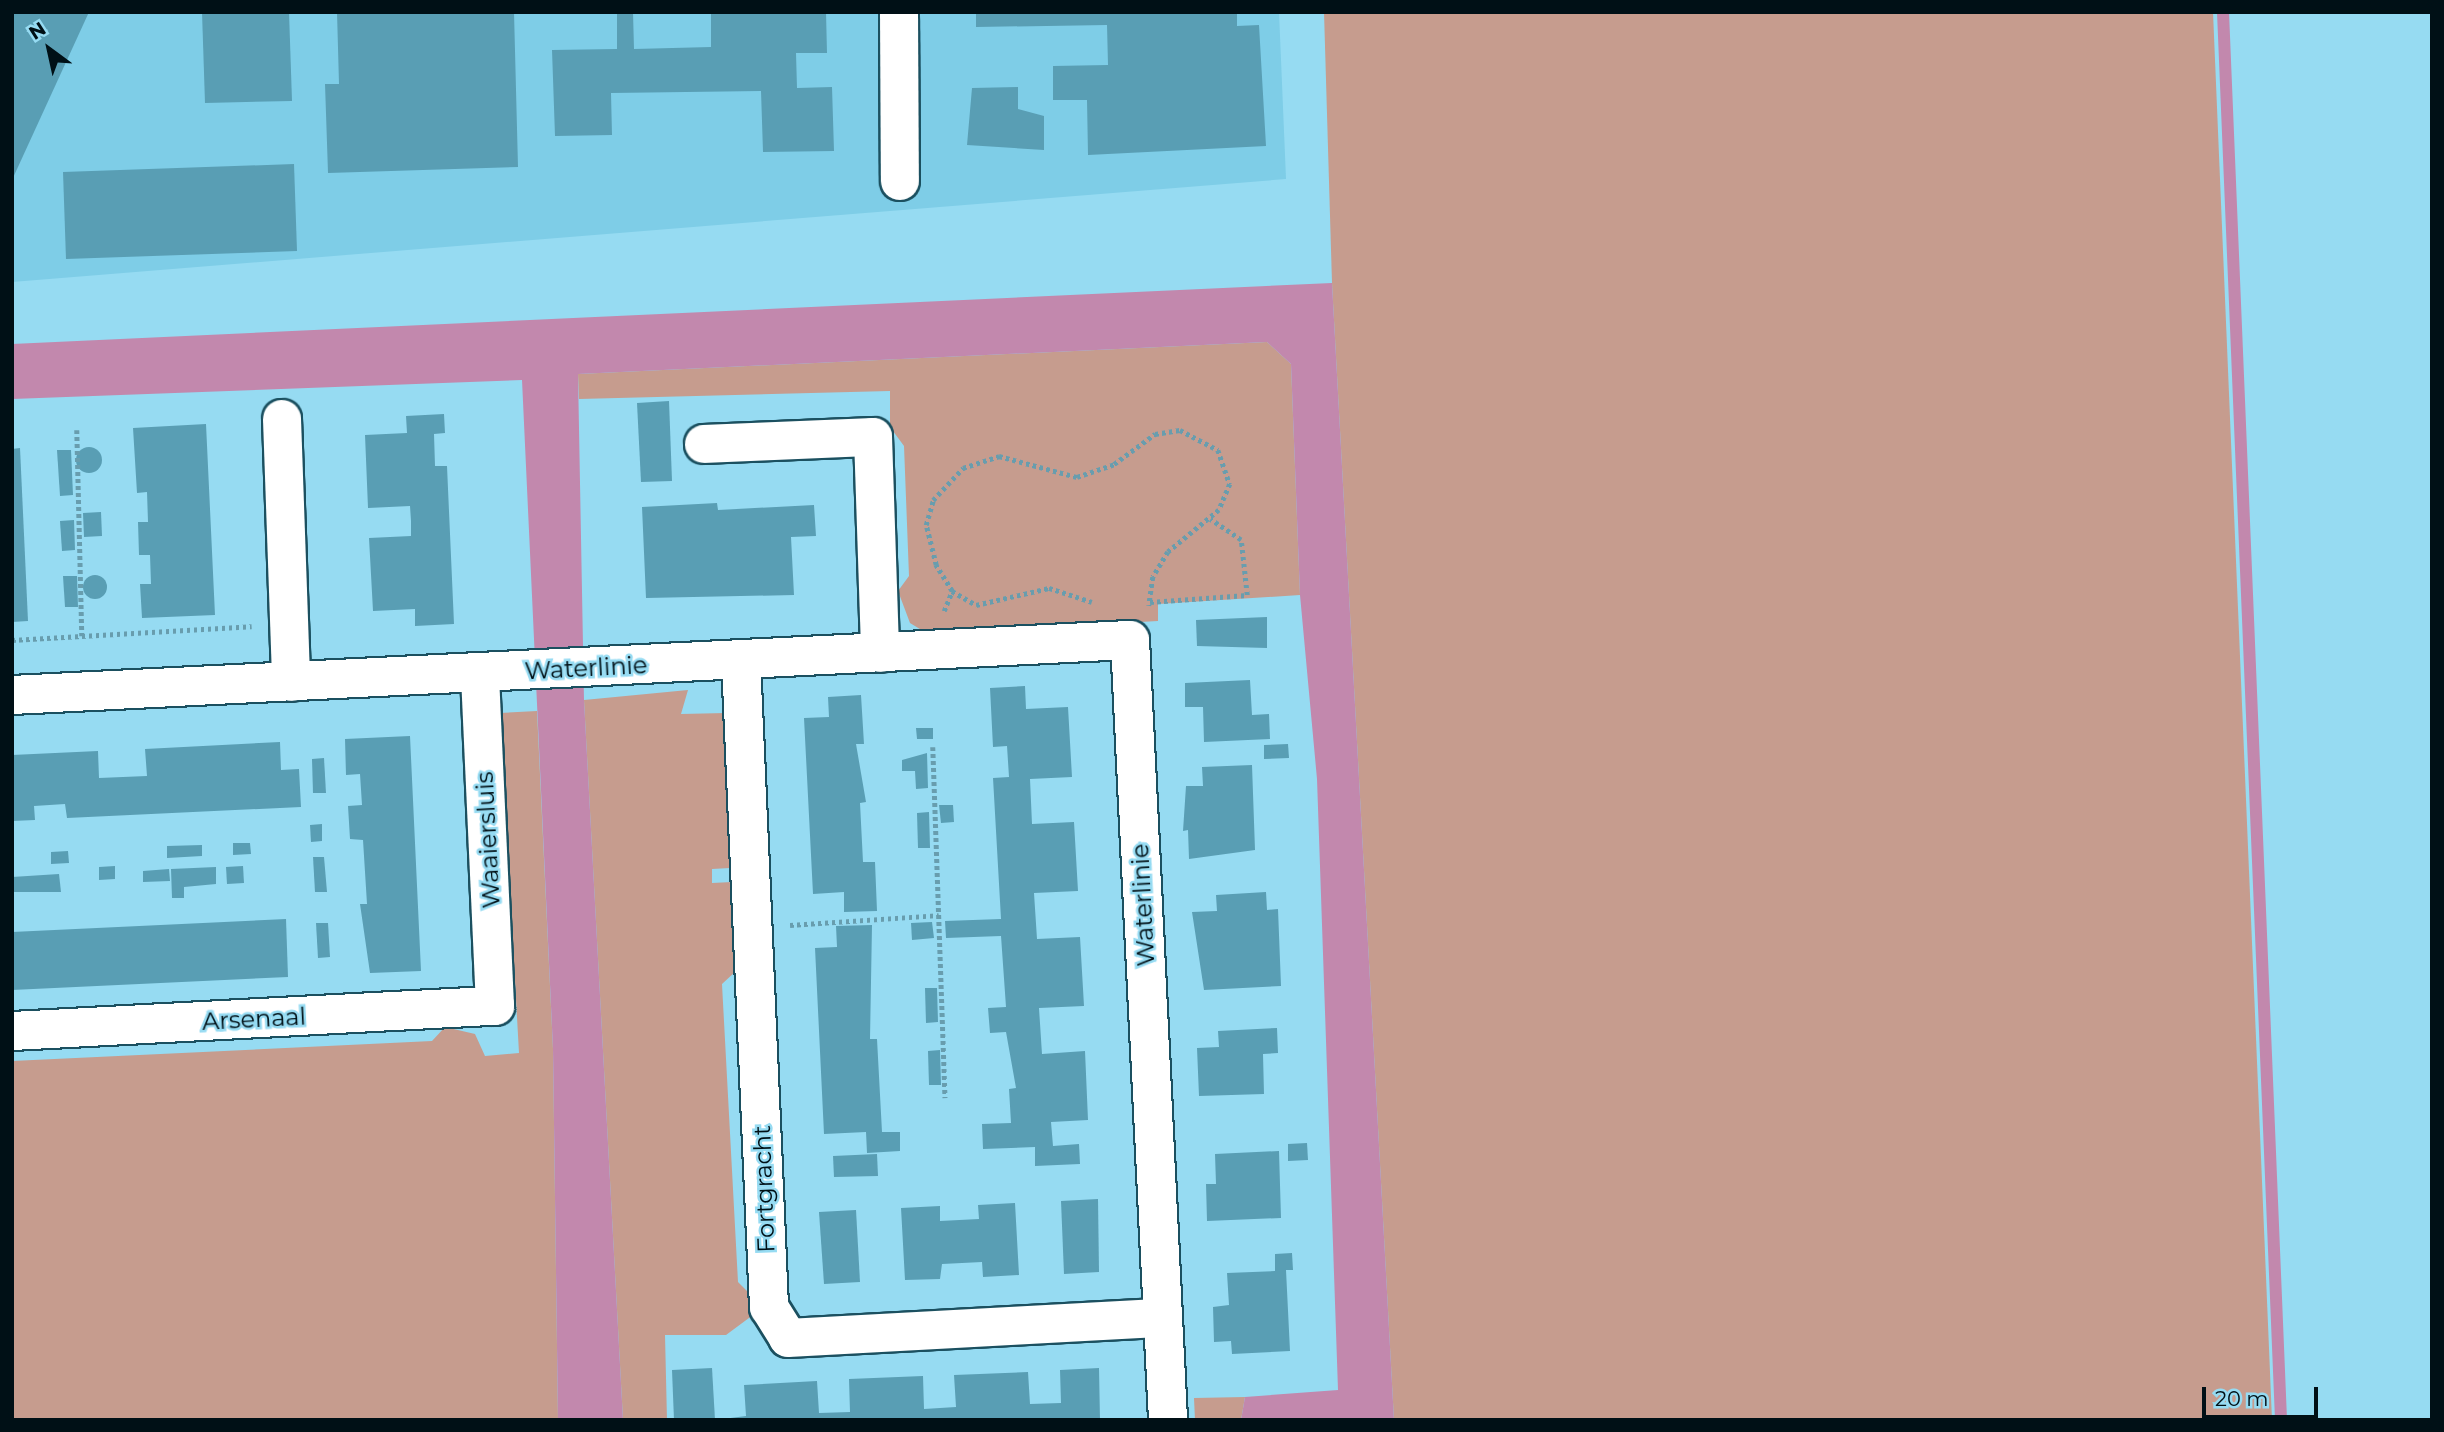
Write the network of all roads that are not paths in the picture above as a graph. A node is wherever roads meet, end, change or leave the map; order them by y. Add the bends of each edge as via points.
1 (899, 12) edge
2 (900, 181) dead end
3 (282, 419) dead end
4 (704, 444) dead end
5 (880, 653) junction
6 (741, 660) junction
7 (480, 673) junction
8 (291, 682) junction
9 (12, 695) edge
10 (495, 1006) joint
11 (12, 1031) edge
12 (1162, 1318) junction
13 (1168, 1420) edge

1 - 2 street
3 - 8 street
4 - 5 street via 873,437
5 - 6 street, Waterlinie
5 - 12 street, Waterlinie via 1130,640
6 - 7 street, Waterlinie
6 - 12 street, Fortgracht via 769,1307 788,1338
7 - 8 street, Waterlinie
7 - 10 street, Waaiersluis
8 - 9 street, Waterlinie
10 - 11 street, Arsenaal
12 - 13 street, Waterlinie

